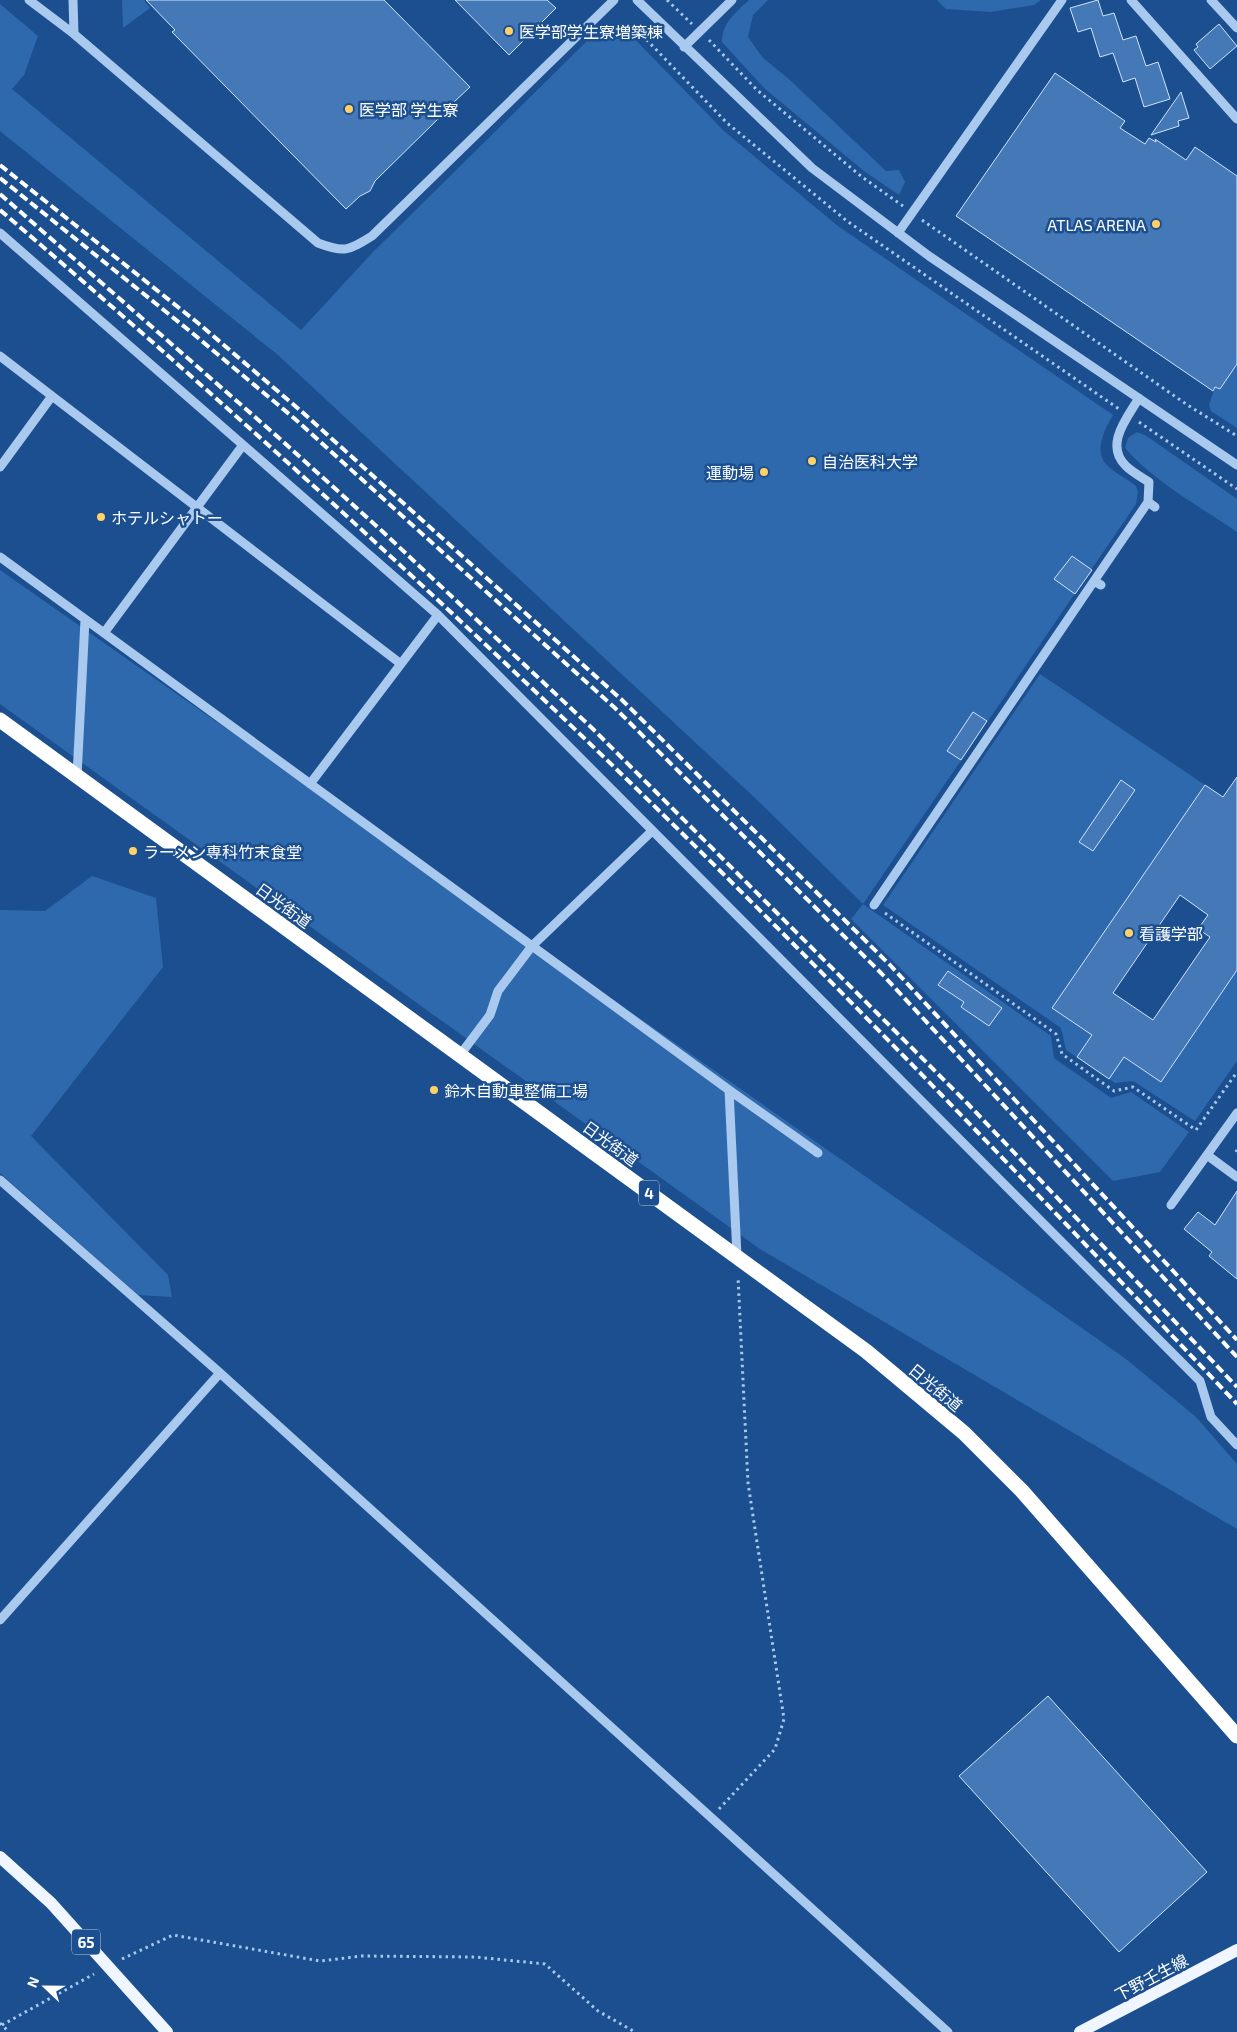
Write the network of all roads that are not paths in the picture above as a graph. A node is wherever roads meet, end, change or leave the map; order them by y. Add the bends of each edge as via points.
1 (29, 0) edge
2 (73, 0) edge
3 (614, 0) edge
4 (637, 0) edge
5 (732, 0) edge
6 (1062, 0) edge
7 (1131, 0) edge
8 (1211, 0) edge
9 (1237, 28) edge
10 (74, 34) junction
11 (684, 47) junction
12 (1237, 119) edge
13 (0, 233) edge
14 (898, 233) junction
15 (0, 356) edge
16 (52, 396) junction
17 (1139, 398) junction
18 (243, 445) junction
19 (1237, 465) edge
20 (0, 467) edge
21 (196, 508) junction
22 (0, 557) edge
23 (438, 615) junction
24 (85, 620) junction
25 (104, 633) junction
26 (401, 664) junction
27 (0, 720) edge
28 (77, 776) junction
29 (310, 784) junction
30 (652, 831) junction
31 (874, 905) road end
32 (532, 946) junction
33 (460, 1055) junction
34 (729, 1090) junction
35 (1237, 1113) edge
36 (818, 1153) dead end
37 (1207, 1156) junction
38 (1237, 1177) edge
39 (0, 1180) edge
40 (1171, 1205) dead end
41 (737, 1256) junction
42 (220, 1373) junction
43 (1237, 1445) edge
44 (0, 1620) edge
45 (1237, 1736) edge
46 (0, 1857) edge
47 (1237, 1950) edge
48 (167, 2032) edge
49 (948, 2032) edge
50 (1080, 2032) edge

1 - 10 street
2 - 10 street
3 - 10 street via 372,236 355,246 337,250 318,243
4 - 11 street
5 - 11 street
6 - 14 street
7 - 12 street
8 - 9 street
11 - 14 street via 812,168
13 - 18 street
14 - 17 street
15 - 16 street
16 - 20 street
16 - 21 street
17 - 19 street
17 - 31 street via 1116,442 1118,456 1148,482 1151,505
18 - 21 street
18 - 23 street
21 - 25 street
21 - 26 street
22 - 24 street
23 - 26 street
23 - 30 street
24 - 25 street
24 - 28 street
25 - 29 street
26 - 29 street
27 - 28 highway, 日光街道 / 4
28 - 33 highway, 日光街道 / 4
29 - 32 street
30 - 32 street
30 - 43 street via 1200,1381 1211,1417
32 - 33 street via 498,991 490,1015
32 - 34 street
33 - 41 highway, 日光街道 / 4
34 - 36 street
34 - 41 street
35 - 37 street
37 - 38 street
37 - 40 street
39 - 42 street
41 - 45 highway, 日光街道 / 4 via 866,1351 964,1433 1022,1490
42 - 44 street
42 - 49 street
46 - 48 main road, 65 via 51,1903
47 - 50 main road, 下野壬生線

